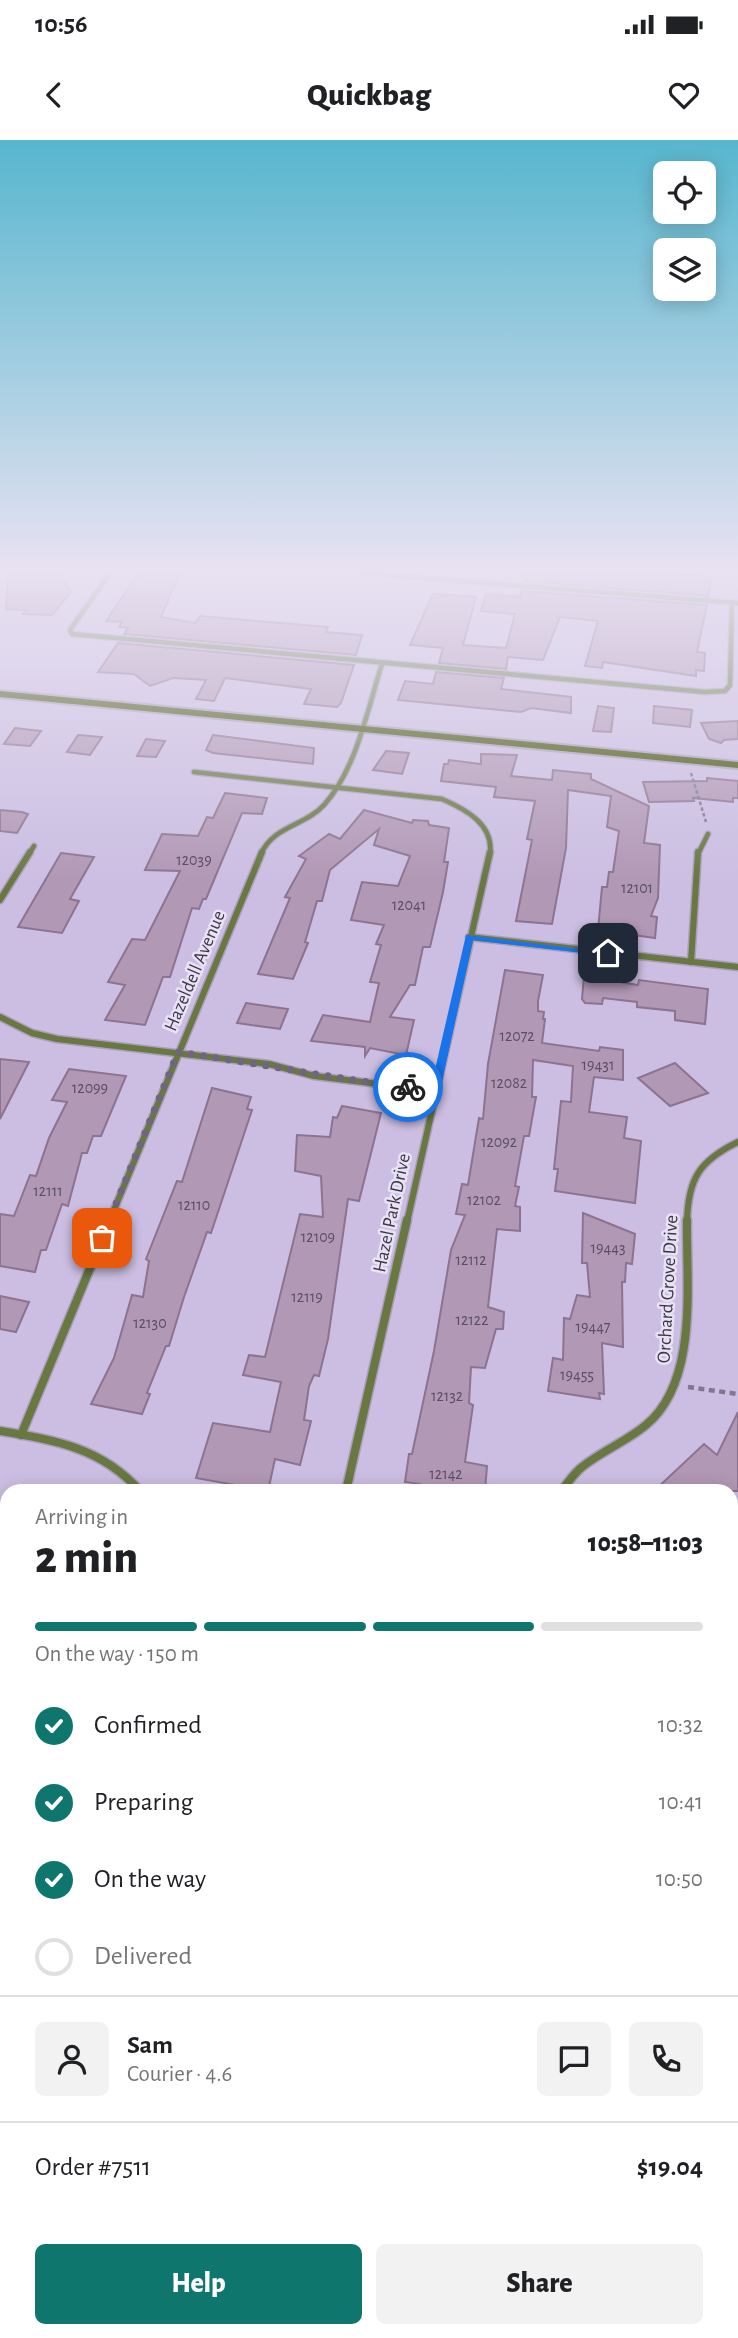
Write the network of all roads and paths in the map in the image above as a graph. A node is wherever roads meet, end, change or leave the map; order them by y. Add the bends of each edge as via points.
1 (378, 676) edge
2 (520, 676) edge
3 (731, 676) edge
4 (0, 694) edge
5 (359, 729) junction
6 (694, 760) junction
7 (738, 765) edge
8 (194, 772) dead end
9 (338, 786) junction
10 (708, 834) joint
11 (34, 846) dead end
12 (0, 900) edge
13 (469, 937) junction
14 (691, 962) junction
15 (738, 967) edge
16 (0, 1017) edge
17 (178, 1052) junction
18 (435, 1091) junction
19 (738, 1142) edge
20 (676, 1385) junction
21 (738, 1394) edge
22 (0, 1431) edge
23 (21, 1435) junction
24 (134, 1484) edge
25 (348, 1484) edge
26 (567, 1484) edge

1 - 5 street, Hazeldell Avenue
2 - 3 street via 716,692 725,691
4 - 5 street
5 - 6 street
5 - 9 street, Hazeldell Avenue
6 - 7 street
6 - 10 path via 691,772
8 - 9 street, Hazel Park Drive
9 - 13 street, Hazel Park Drive via 442,799 483,824 491,850
9 - 17 street, Hazeldell Avenue via 321,808 279,831 265,845
10 - 14 street via 698,853
11 - 12 street
13 - 14 street
13 - 18 street, Hazel Park Drive
14 - 15 street
16 - 17 street via 57,1039
17 - 18 street
17 - 23 street, Hazeldell Avenue
18 - 25 street, Hazel Park Drive
19 - 20 street, Orchard Grove Drive via 707,1160 695,1174 688,1196 684,1344
20 - 21 path
20 - 26 street, Orchard Grove Drive via 664,1407 645,1426 582,1467
22 - 23 street
23 - 24 street via 92,1450 112,1460

